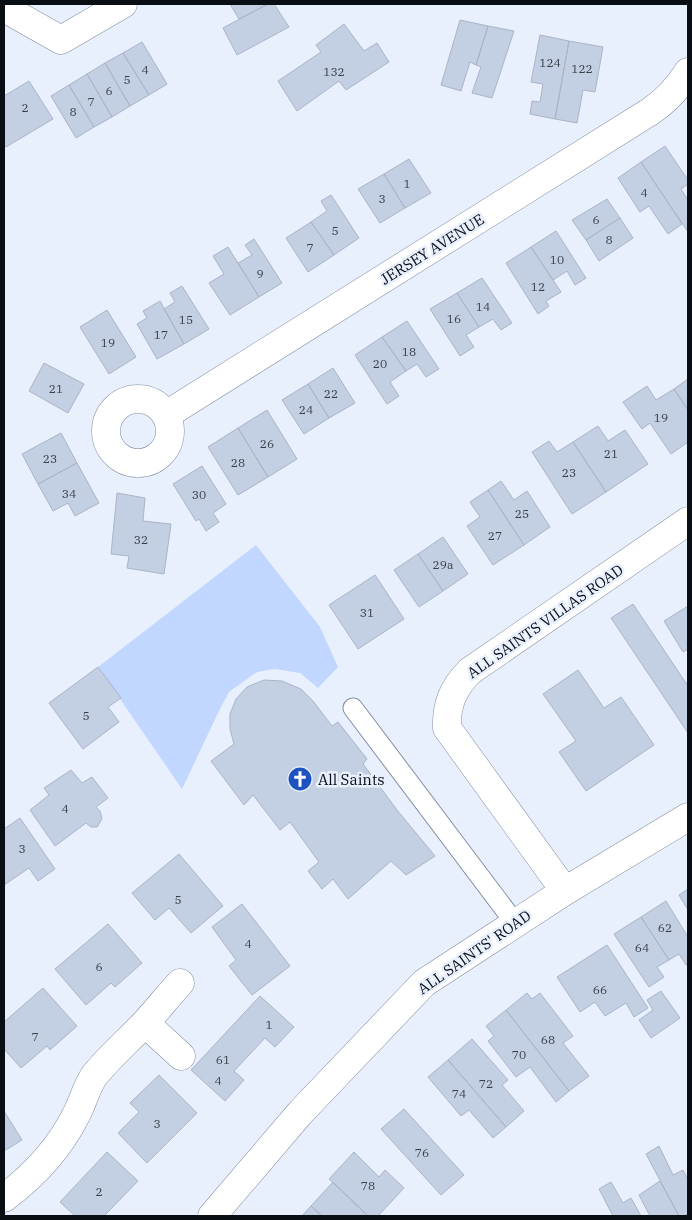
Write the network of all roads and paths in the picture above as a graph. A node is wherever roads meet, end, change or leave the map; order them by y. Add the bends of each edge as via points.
1 (123, 4) edge
2 (4, 8) edge
3 (688, 72) edge
4 (166, 415) dead end
5 (688, 522) edge
6 (353, 708) dead end
7 (688, 817) edge
8 (564, 891) junction
9 (515, 923) junction
10 (180, 983) dead end
11 (145, 1023) junction
12 (181, 1056) dead end
13 (4, 1198) edge
14 (212, 1216) edge

1 - 2 street via 62,40
3 - 4 street, JERSEY AVENUE via 667,100 651,111
5 - 8 street, ALL SAINTS VILLAS ROAD via 470,671 449,703 448,728
6 - 9 lane
7 - 8 street, ALL SAINTS' ROAD
8 - 9 street, ALL SAINTS' ROAD
9 - 14 street, ALL SAINTS' ROAD via 424,983 300,1113
10 - 11 street
11 - 12 street
11 - 13 street via 93,1078 55,1150

